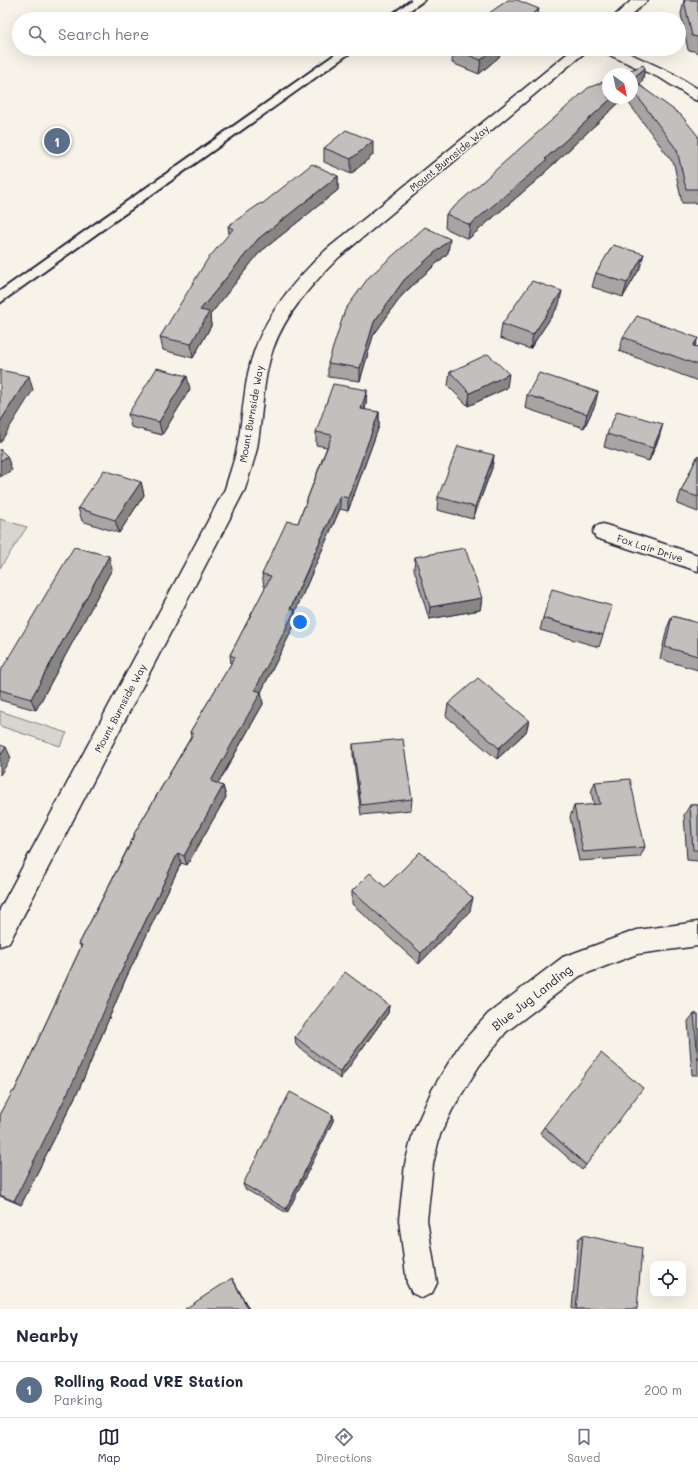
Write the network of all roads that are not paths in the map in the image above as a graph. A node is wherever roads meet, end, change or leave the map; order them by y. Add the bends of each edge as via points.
1 (641, 0) edge
2 (626, 12) edge
3 (573, 56) edge
4 (623, 56) edge
5 (698, 96) edge
6 (603, 532) dead end
7 (698, 563) edge
8 (0, 934) edge
9 (698, 934) edge
10 (422, 1284) dead end

1 - 2 street
3 - 8 street, Mount Burnside Way via 332,254 300,287 280,315 271,332 254,386 247,449 235,489
4 - 5 street via 667,76
6 - 7 street, Fox Lair Drive
9 - 10 street, Blue Jug Landing via 637,942 572,966 497,1023 469,1056 442,1100 427,1133 419,1164 414,1220

